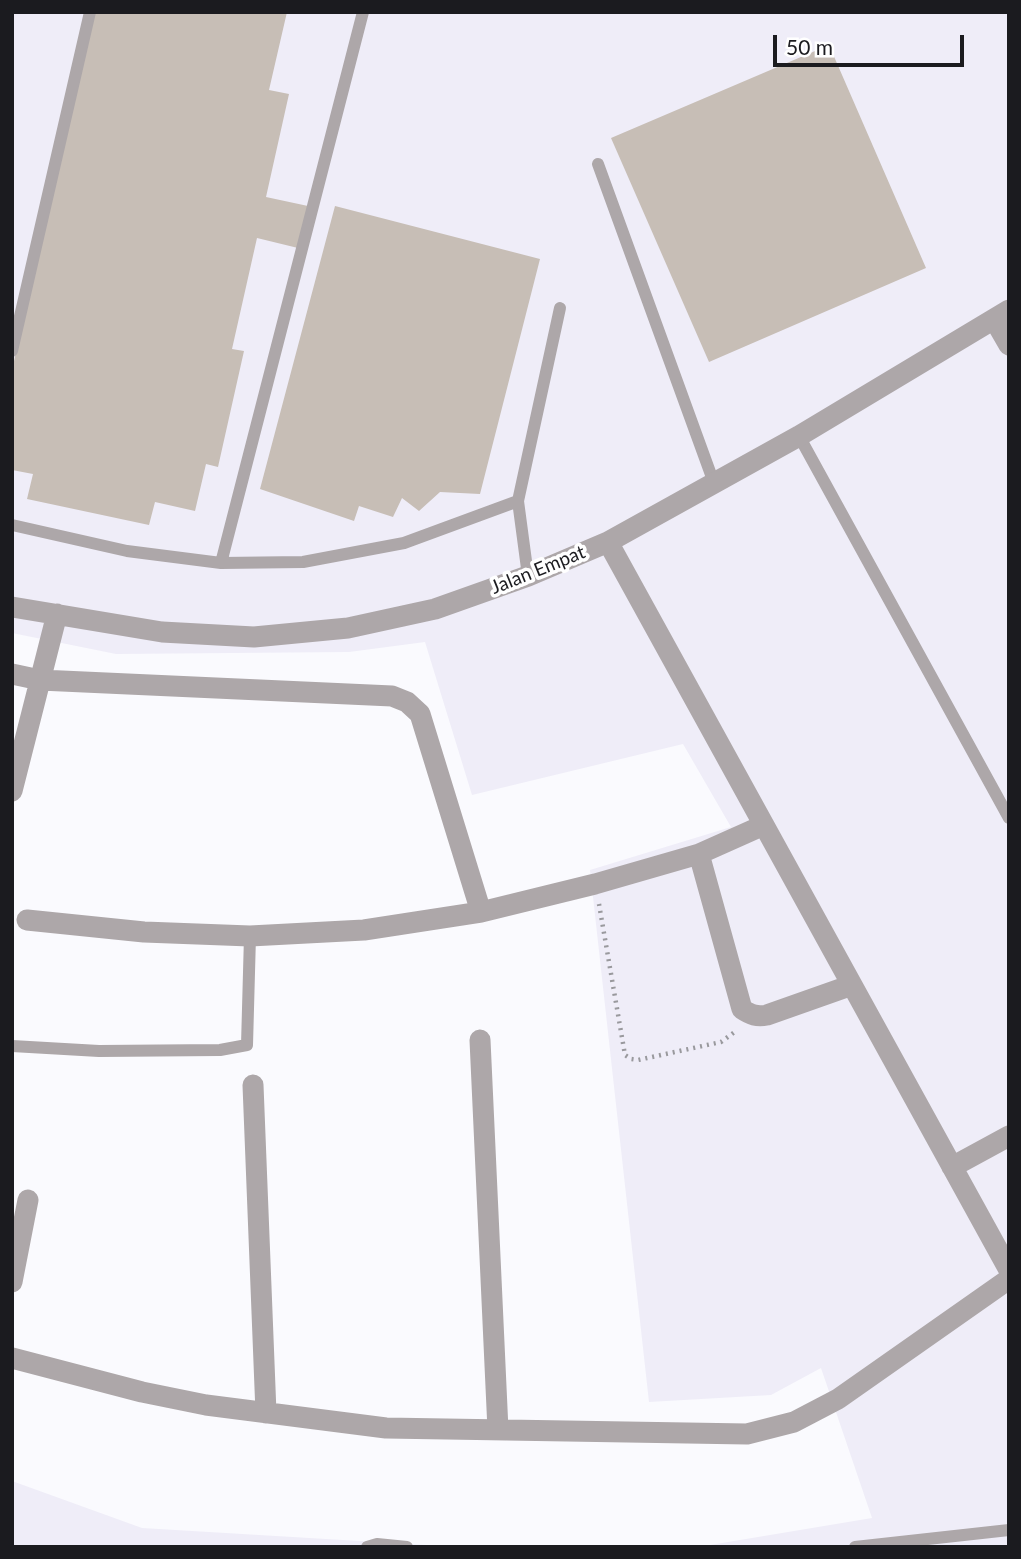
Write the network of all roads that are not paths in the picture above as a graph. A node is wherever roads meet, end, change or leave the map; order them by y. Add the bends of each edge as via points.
1 (90, 12) edge
2 (363, 12) edge
3 (598, 164) dead end
4 (560, 308) dead end
5 (1001, 315) edge
6 (1009, 345) edge
7 (12, 351) edge
8 (799, 436) junction
9 (714, 483) junction
10 (518, 501) junction
11 (12, 524) edge
12 (608, 542) junction
13 (221, 562) junction
14 (528, 576) junction
15 (12, 607) edge
16 (57, 614) junction
17 (12, 674) edge
18 (40, 680) junction
19 (12, 791) edge
20 (1009, 818) edge
21 (764, 825) junction
22 (699, 854) junction
23 (481, 912) junction
24 (27, 920) dead end
25 (250, 936) junction
26 (852, 985) junction
27 (480, 1040) dead end
28 (12, 1046) edge
29 (253, 1085) dead end
30 (1009, 1136) edge
31 (952, 1167) junction
32 (28, 1200) dead end
33 (1009, 1270) edge
34 (1009, 1279) edge
35 (12, 1282) edge
36 (12, 1359) edge
37 (266, 1413) junction
38 (498, 1430) junction
39 (1009, 1530) edge
40 (367, 1547) edge
41 (407, 1547) edge
42 (855, 1547) edge

1 - 7 lane
2 - 13 lane
3 - 9 lane
4 - 10 lane
5 - 6 street
5 - 8 street, Jalan Empat
8 - 9 street, Jalan Empat
8 - 20 lane
9 - 12 street, Jalan Empat
10 - 13 lane via 404,542 303,562
10 - 14 lane
11 - 13 lane via 127,551
12 - 14 street, Jalan Empat
12 - 21 street
14 - 16 street, Jalan Empat via 435,609 361,626 254,637 162,632
15 - 16 street, Jalan Empat
16 - 18 street
17 - 18 street
18 - 19 street
18 - 23 street via 392,696 407,702 420,713
21 - 22 street
21 - 26 street
22 - 23 street
22 - 26 street via 742,1009 760,1017
23 - 25 street via 364,930
24 - 25 street via 144,932
25 - 28 lane via 247,1045 220,1050 112,1051
26 - 31 street
27 - 38 street
29 - 37 street
30 - 31 street
31 - 33 street
32 - 35 street
34 - 38 street via 838,1399 794,1422 747,1434
36 - 37 street via 142,1392
37 - 38 street via 386,1428
39 - 42 lane
40 - 41 lane

